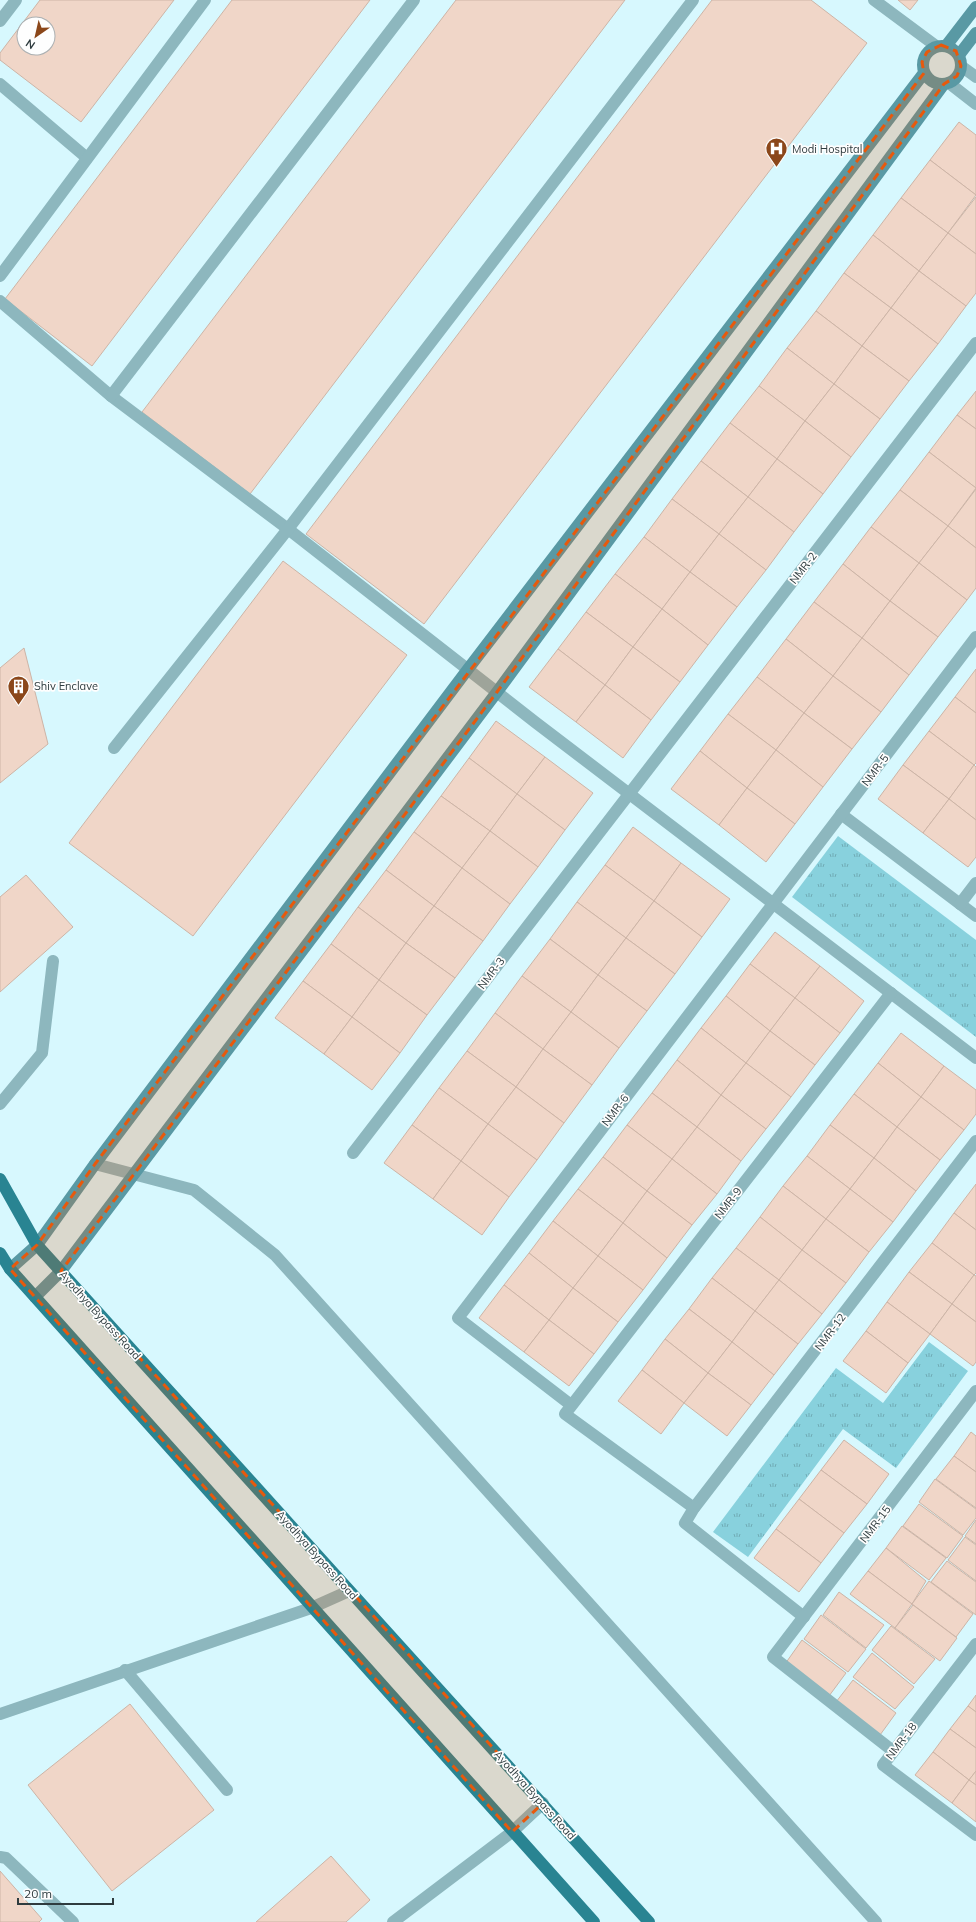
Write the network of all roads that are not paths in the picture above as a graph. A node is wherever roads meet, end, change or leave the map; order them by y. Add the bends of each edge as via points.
1 (16, 0) edge
2 (205, 0) edge
3 (414, 0) edge
4 (692, 0) edge
5 (874, 0) edge
6 (976, 8) edge
7 (0, 22) edge
8 (976, 33) edge
9 (942, 46) junction
10 (960, 61) junction
11 (924, 73) junction
12 (976, 77) edge
13 (946, 83) junction
14 (0, 84) edge
15 (976, 104) edge
16 (87, 158) junction
17 (0, 276) edge
18 (0, 302) edge
19 (976, 344) edge
20 (112, 396) junction
21 (288, 529) junction
22 (976, 638) edge
23 (468, 669) junction
24 (497, 692) junction
25 (114, 748) dead end
26 (629, 793) junction
27 (841, 814) junction
28 (976, 883) edge
29 (773, 902) junction
30 (960, 904) junction
31 (976, 916) edge
32 (53, 961) dead end
33 (891, 993) junction
34 (976, 1058) edge
35 (0, 1104) edge
36 (976, 1141) edge
37 (353, 1153) dead end
38 (94, 1164) junction
39 (132, 1174) junction
40 (0, 1179) edge
41 (37, 1245) junction
42 (0, 1253) edge
43 (10, 1269) junction
44 (61, 1271) junction
45 (35, 1297) junction
46 (976, 1391) edge
47 (568, 1410) junction
48 (694, 1508) junction
49 (349, 1591) junction
50 (311, 1608) junction
51 (804, 1617) junction
52 (976, 1644) edge
53 (125, 1670) junction
54 (0, 1714) edge
55 (894, 1751) junction
56 (227, 1790) dead end
57 (543, 1803) junction
58 (512, 1832) junction
59 (976, 1835) edge
60 (0, 1857) edge
61 (66, 1920) edge
62 (400, 1920) edge
63 (594, 1922) edge
64 (649, 1922) edge
65 (876, 1922) edge

1 - 7 street
2 - 16 street
3 - 20 street
4 - 21 street
5 - 9 street
6 - 9 street
8 - 10 street
9 - 10 street via 956,51
9 - 11 street via 927,52 922,62
10 - 12 street
10 - 13 street via 957,76
11 - 13 street via 932,81
11 - 23 street
13 - 15 street
13 - 24 street
14 - 16 street
16 - 17 street
18 - 20 street
19 - 26 street, NMR-2
20 - 21 street
21 - 23 street
21 - 25 street
22 - 27 street, NMR-5
23 - 24 street
23 - 38 street
24 - 26 street
24 - 39 street
26 - 29 street
26 - 37 street, NMR-3
27 - 29 street, NMR-5
27 - 30 street
28 - 30 street
29 - 33 street
29 - 47 street, NMR-6 via 458,1318
30 - 31 street
32 - 35 street via 42,1053
33 - 34 street
33 - 47 street, NMR-9
36 - 48 street, NMR-12
38 - 39 street
38 - 41 street
39 - 44 street
39 - 65 street via 194,1190 275,1255
40 - 41 main road, Ayodhya Bypass Road
41 - 43 street
41 - 44 main road, Ayodhya Bypass Road
42 - 43 main road
43 - 45 main road
44 - 45 street
44 - 49 main road, Ayodhya Bypass Road
45 - 50 main road
46 - 51 street, NMR-15
47 - 48 street
48 - 51 street, NMR-12 via 686,1523
49 - 50 street
49 - 57 main road, Ayodhya Bypass Road
50 - 53 street
50 - 58 main road
51 - 55 street, NMR-15 via 773,1657
52 - 55 street, NMR-18
53 - 54 street
53 - 56 street
55 - 59 street, NMR-18 via 883,1765
57 - 58 street
57 - 64 main road, Ayodhya Bypass Road
58 - 62 street
58 - 63 main road
60 - 61 street via 6,1858

